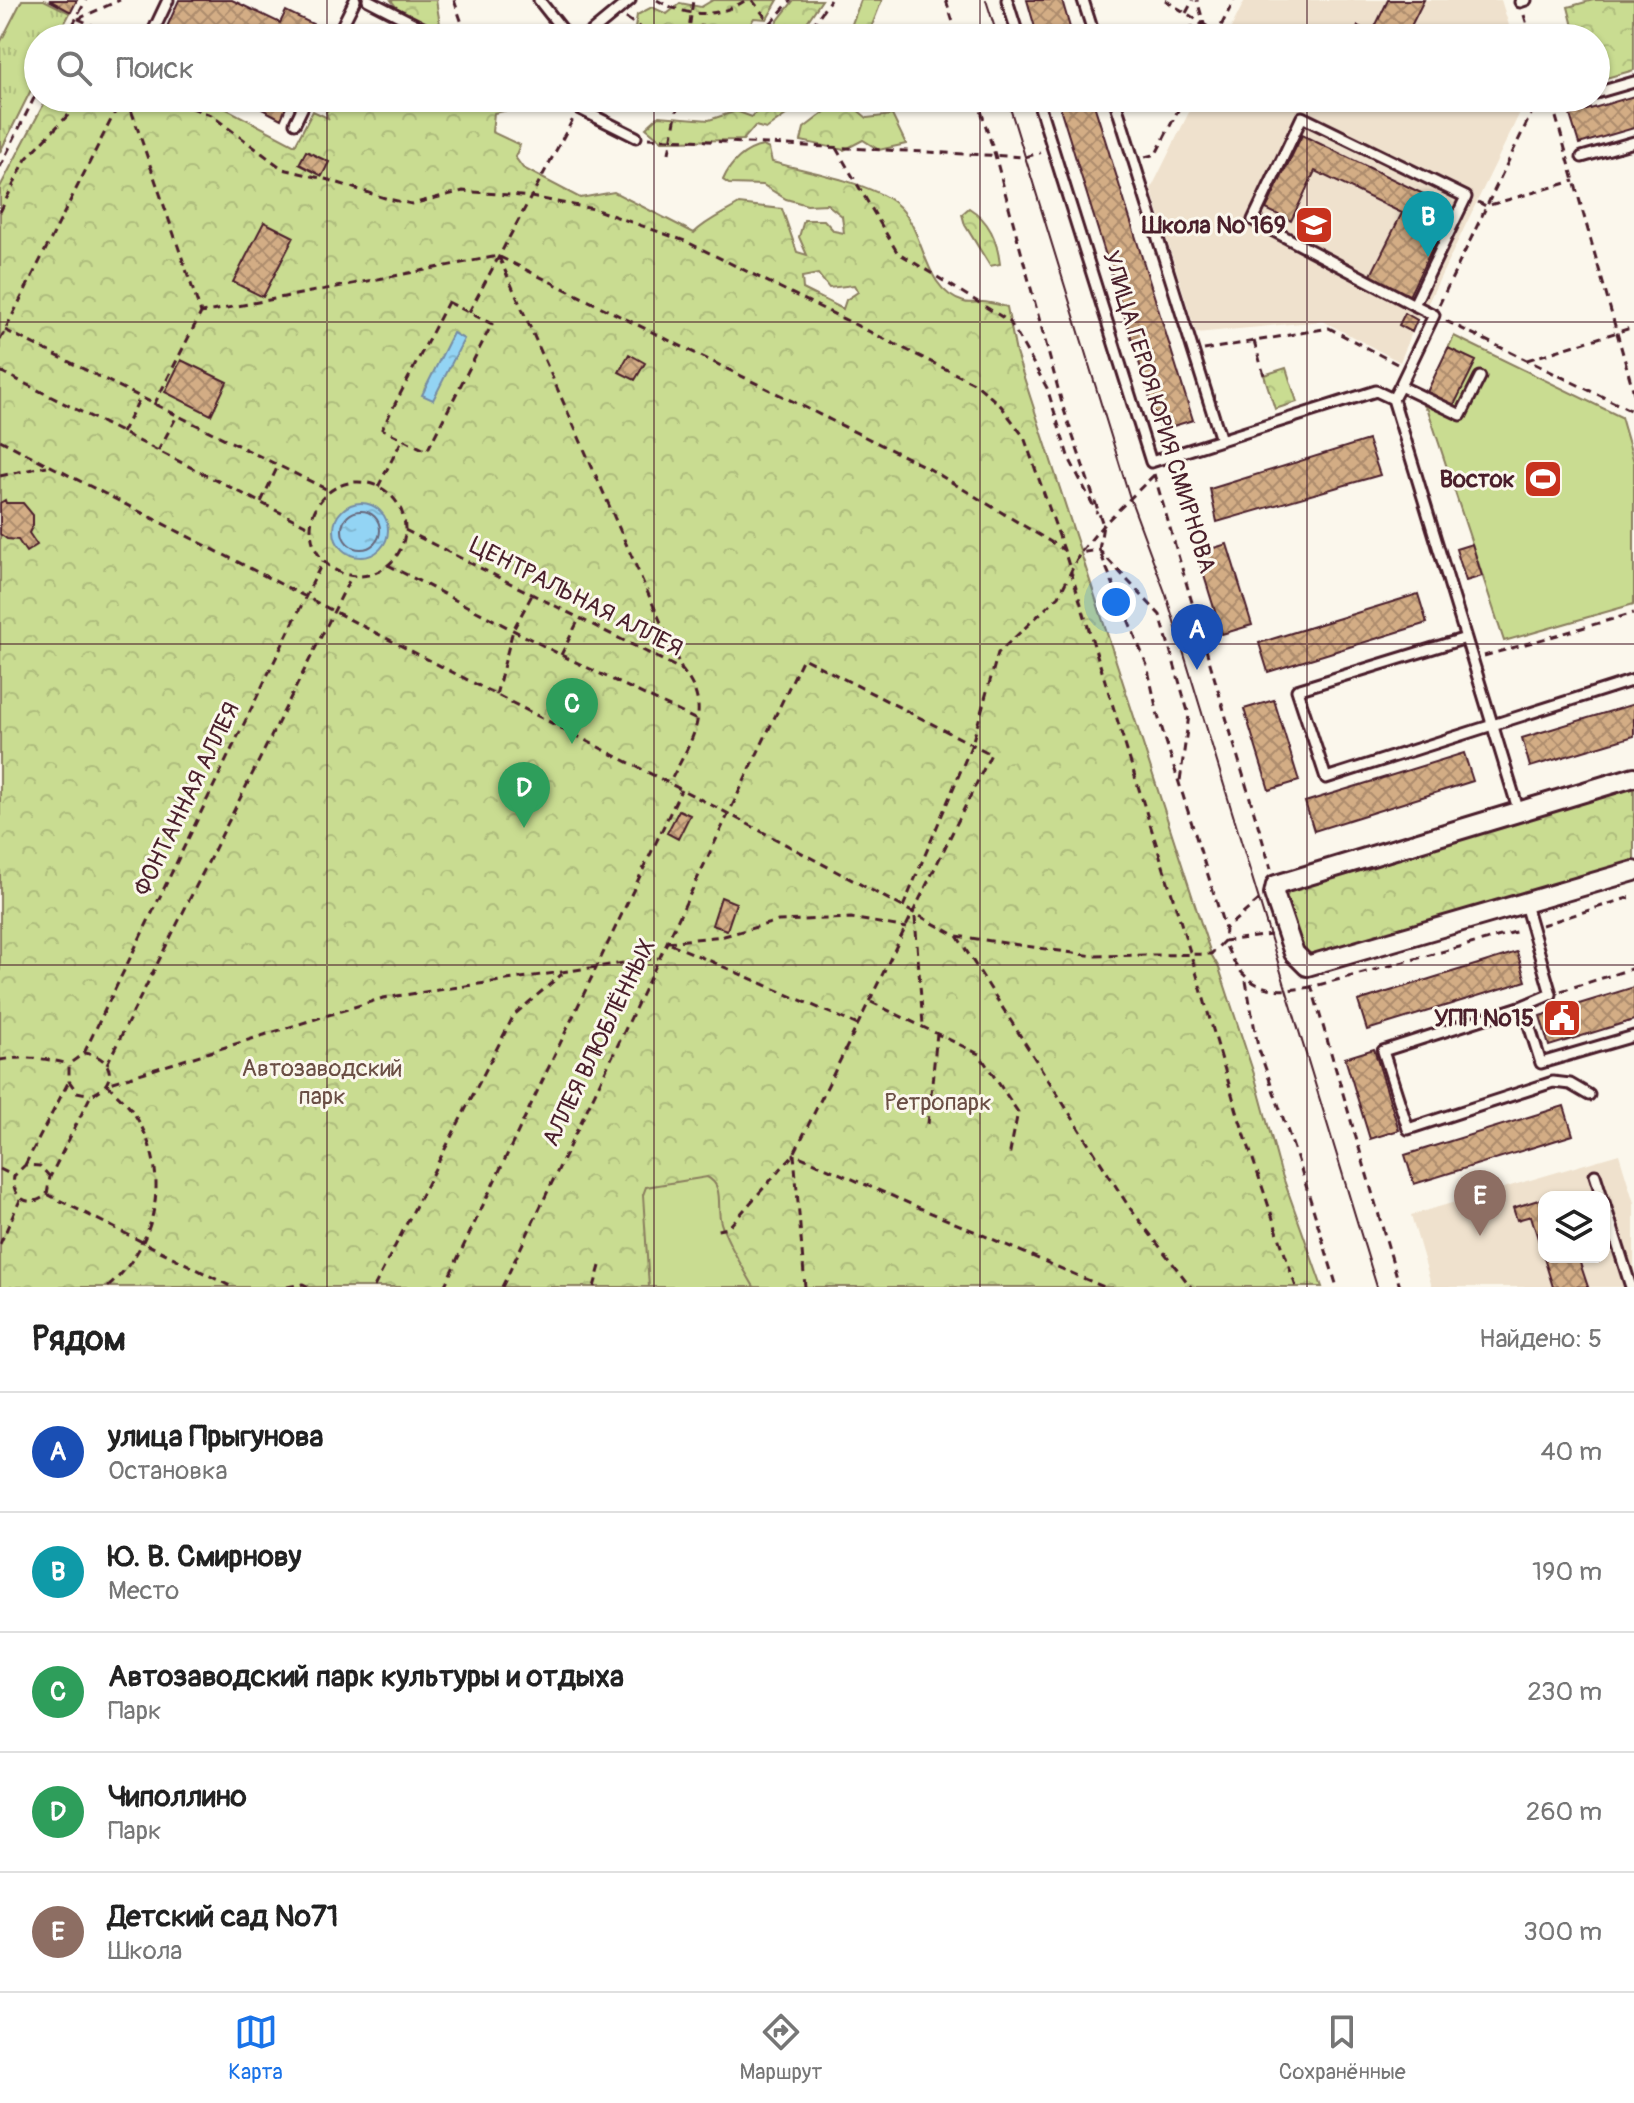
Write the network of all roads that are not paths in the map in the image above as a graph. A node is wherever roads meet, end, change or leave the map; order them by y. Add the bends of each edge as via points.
1 (168, 0) edge
2 (355, 0) edge
3 (368, 0) edge
4 (539, 0) edge
5 (630, 0) edge
6 (1007, 0) edge
7 (1083, 0) edge
8 (157, 24) edge
9 (343, 24) edge
10 (415, 24) edge
11 (558, 24) edge
12 (601, 24) edge
13 (1015, 24) edge
14 (1091, 24) edge
15 (1634, 82) edge
16 (1610, 89) edge
17 (300, 112) edge
18 (585, 112) edge
19 (1041, 112) edge
20 (1118, 112) edge
21 (295, 123) dead end
22 (636, 137) road end
23 (1634, 142) edge
24 (1582, 157) dead end
25 (1414, 305) junction
26 (1480, 377) dead end
27 (1400, 386) junction
28 (1393, 399) junction
29 (1221, 440) junction
30 (1466, 638) junction
31 (1634, 680) edge
32 (1492, 724) junction
33 (1634, 777) edge
34 (1519, 812) junction
35 (1634, 871) edge
36 (1525, 904) junction
37 (1523, 1006) junction
38 (1634, 1036) edge
39 (1589, 1095) dead end
40 (1595, 1175) dead end
41 (1600, 1191) edge
42 (1610, 1222) edge
43 (1631, 1287) edge

1 - 8 lane
2 - 9 lane
3 - 10 lane
4 - 11 lane
5 - 12 lane
6 - 13 lane
7 - 14 lane
15 - 16 lane
17 - 21 lane
18 - 22 lane
19 - 29 lane, УЛИЦА ГЕРОЯ ЮРИЯ СМИРНОВА via 1151,462
20 - 29 lane
23 - 24 lane
25 - 25 lane via 1253,220 1302,117 1466,197
25 - 27 lane via 1434,315
26 - 27 lane via 1461,415
27 - 28 lane
28 - 29 lane via 1376,391
28 - 30 lane
30 - 32 lane
30 - 32 lane via 1297,690 1326,778
31 - 32 lane
32 - 34 lane
33 - 34 street
34 - 36 street via 1275,890 1294,953 1307,966
35 - 36 street
36 - 37 lane via 1551,994
37 - 38 lane via 1541,1063
37 - 39 lane via 1383,1051 1408,1129 1553,1082
40 - 41 lane
42 - 43 lane

